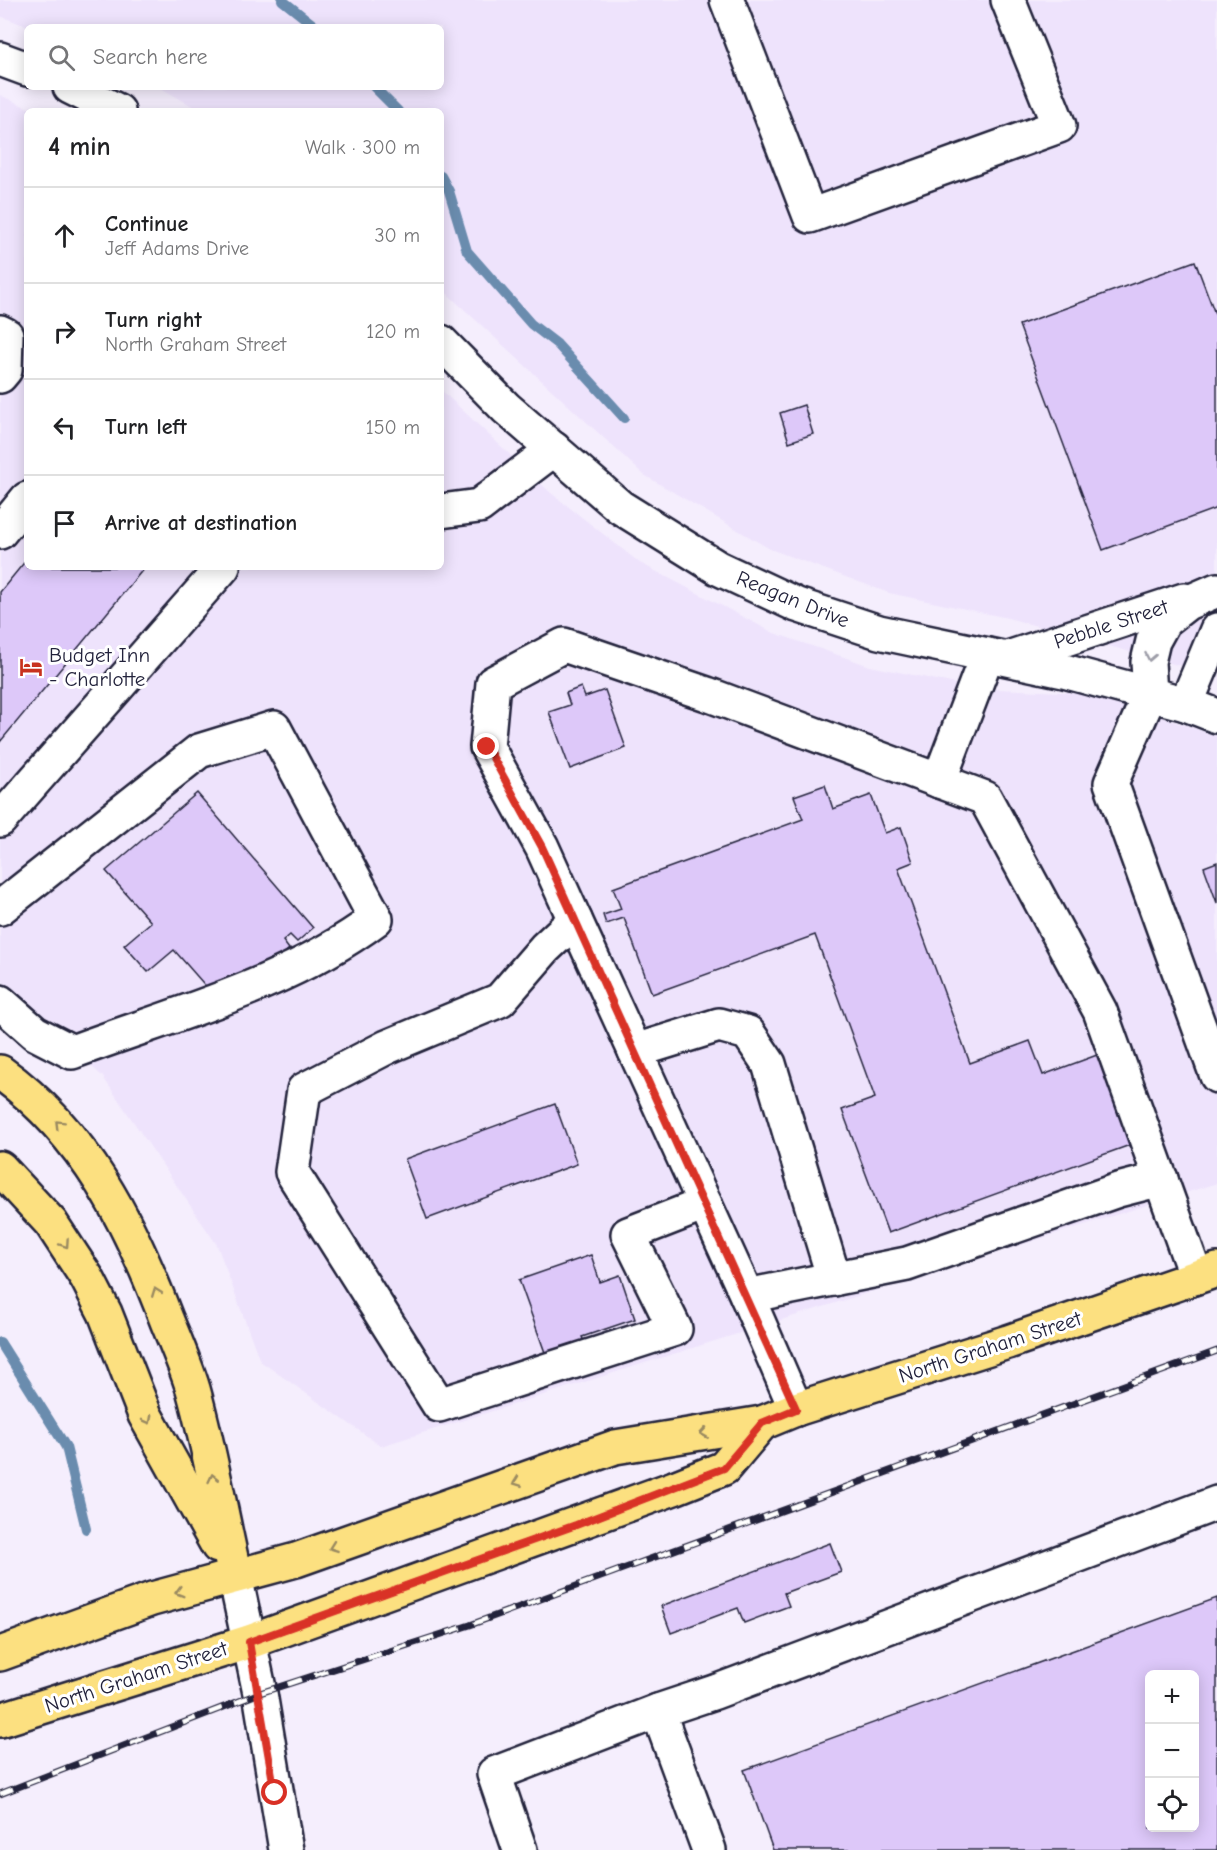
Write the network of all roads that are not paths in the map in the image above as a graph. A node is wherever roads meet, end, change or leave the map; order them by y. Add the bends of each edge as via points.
1 (728, 0) edge
2 (1008, 0) edge
3 (0, 59) edge
4 (24, 68) edge
5 (76, 90) edge
6 (112, 108) edge
7 (444, 345) edge
8 (554, 449) junction
9 (24, 503) edge
10 (444, 511) edge
11 (0, 532) edge
12 (220, 570) edge
13 (1217, 590) edge
14 (1217, 630) edge
15 (996, 657) junction
16 (1150, 694) junction
17 (1186, 704) junction
18 (1217, 716) edge
19 (939, 781) junction
20 (0, 820) edge
21 (0, 908) edge
22 (575, 920) junction
23 (0, 1002) edge
24 (1209, 1030) edge
25 (635, 1051) junction
26 (0, 1072) edge
27 (1217, 1076) edge
28 (0, 1168) edge
29 (1161, 1179) junction
30 (705, 1203) junction
31 (1206, 1273) edge
32 (834, 1279) junction
33 (747, 1296) junction
34 (796, 1409) junction
35 (762, 1423) junction
36 (1217, 1503) edge
37 (235, 1576) junction
38 (249, 1642) junction
39 (0, 1654) edge
40 (658, 1711) junction
41 (0, 1720) edge
42 (286, 1850) edge
43 (520, 1850) edge
44 (709, 1850) edge

1 - 2 street via 810,216 1059,126
3 - 4 street
5 - 6 street
7 - 8 street, Reagan Drive via 506,408
8 - 10 street via 479,506
8 - 15 street, Reagan Drive via 636,519 718,568 797,604 879,632
9 - 11 street
12 - 20 street
13 - 15 street, Pebble Street
13 -> 16 street, Pebble Street via 1187,603 1164,621 1148,662
14 - 17 street
15 - 16 street, Reagan Drive
15 - 19 street
16 - 17 street, Reagan Drive
16 - 24 street via 1111,783
17 - 18 street, Reagan Drive
19 - 22 street via 564,645 493,683 487,747 542,847
19 - 29 street via 985,798 1100,1011
21 - 23 street via 199,751 274,728 376,919 344,944 204,1008 72,1052 35,1033
22 - 25 street
22 - 30 street via 544,948 500,1000 387,1047 304,1090 292,1172 439,1405 675,1329 628,1234
24 - 27 street
25 - 30 street
25 - 32 street via 719,1025 748,1034 769,1064
37 -> 26 main road via 193,1389 147,1269 102,1181 68,1132 26,1090
28 -> 37 main road via 51,1223 87,1278 145,1415
29 - 31 street
29 - 32 street via 1118,1190 907,1264
30 - 33 street
31 - 34 main road, North Graham Street via 1008,1342
32 - 33 street
33 - 34 street
34 - 35 main road, North Graham Street
35 -> 37 main road, North Graham Street via 615,1447 296,1560
35 - 38 main road, North Graham Street via 724,1468
36 - 40 street
37 - 38 street
37 -> 39 main road, North Graham Street via 152,1599
38 - 41 main road, North Graham Street
38 - 42 street
40 - 43 street via 494,1774
40 - 44 street

